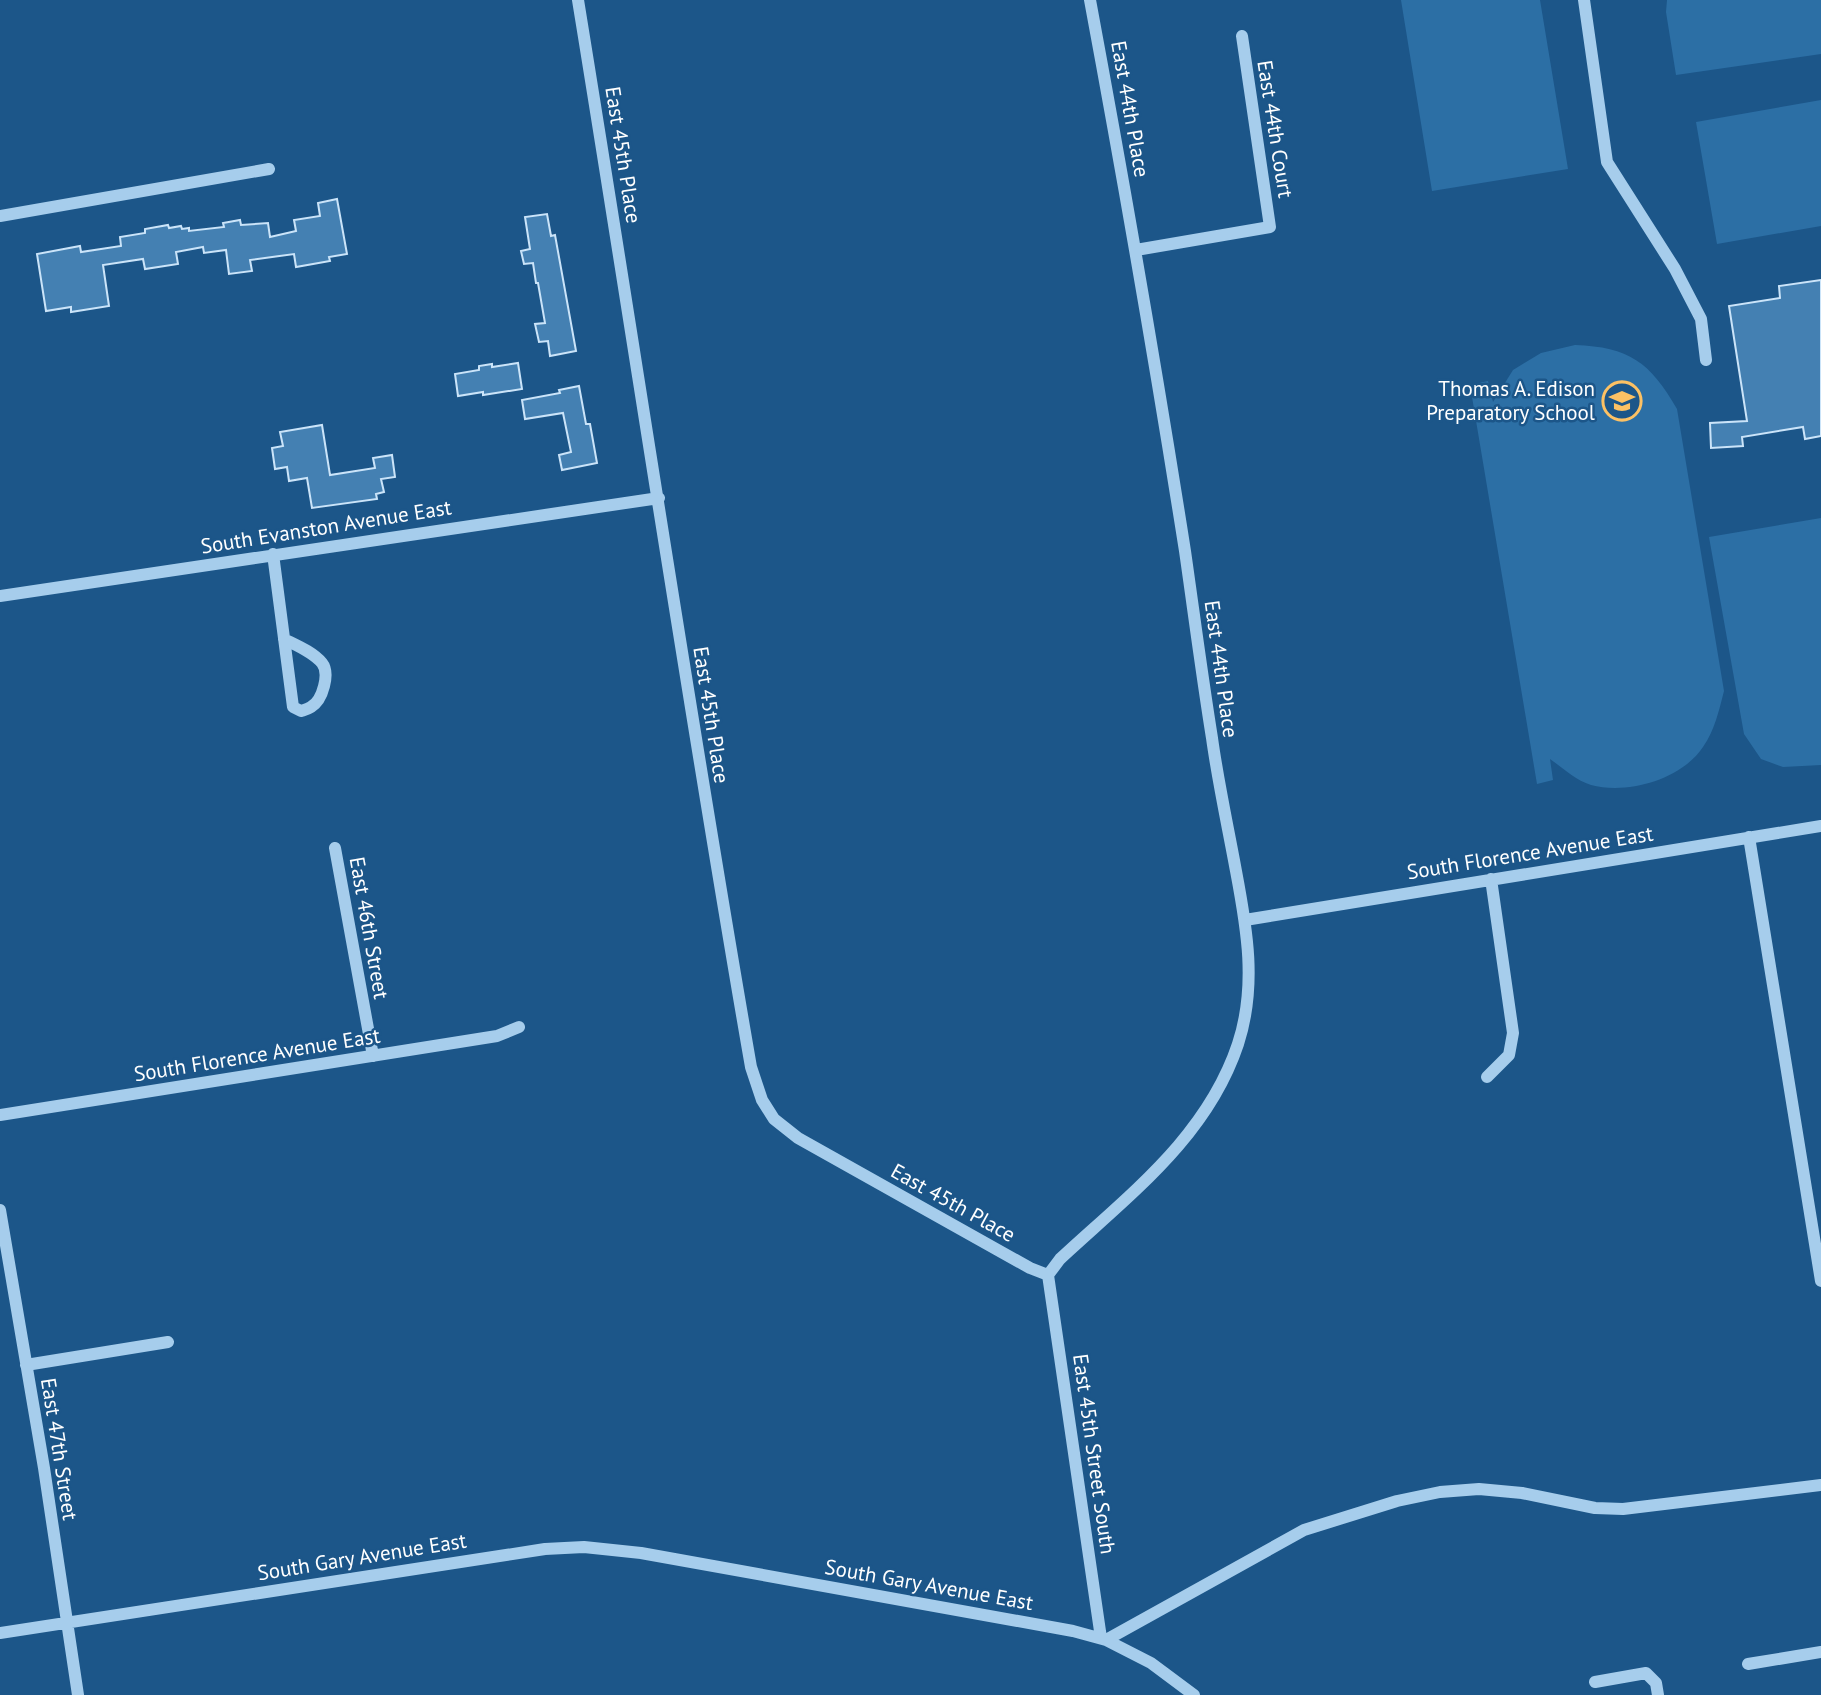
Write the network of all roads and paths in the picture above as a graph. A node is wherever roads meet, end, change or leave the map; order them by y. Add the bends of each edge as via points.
1 (578, 0) edge
2 (1090, 0) edge
3 (1584, 0) edge
4 (1242, 36) dead end
5 (269, 169) dead end
6 (0, 216) edge
7 (1136, 250) junction
8 (1706, 360) dead end
9 (659, 498) junction
10 (273, 554) junction
11 (0, 596) edge
12 (284, 639) junction
13 (1821, 826) edge
14 (1749, 837) junction
15 (335, 848) dead end
16 (1491, 879) junction
17 (1245, 920) junction
18 (519, 1027) dead end
19 (373, 1056) junction
20 (1487, 1077) dead end
21 (0, 1115) edge
22 (0, 1210) edge
23 (1048, 1275) junction
24 (1821, 1281) edge
25 (168, 1342) dead end
26 (26, 1365) junction
27 (1821, 1485) edge
28 (67, 1622) junction
29 (0, 1633) edge
30 (1104, 1639) junction
31 (1821, 1652) edge
32 (1748, 1664) dead end
33 (1595, 1682) dead end
34 (78, 1695) edge
35 (1194, 1695) edge
36 (1658, 1695) edge

1 - 9 street, East 45th Place
2 - 7 street, East 44th Place
3 - 8 street via 1607,162 1701,319
4 - 7 street, East 44th Court via 1270,227
5 - 6 street
7 - 17 street, East 44th Place via 1212,741
9 - 10 street, South Evanston Avenue East
9 - 23 street, East 45th Place via 701,778 751,1067 762,1100 774,1119 798,1138
10 - 11 street, South Evanston Avenue East
10 - 12 street
12 - 12 street via 293,707 301,711 313,707 321,696 326,675 313,655
13 - 14 street, South Florence Avenue East
14 - 16 street, South Florence Avenue East
14 - 24 street
15 - 19 street, East 46th Street
16 - 17 street, South Florence Avenue East
16 - 20 street via 1513,1033 1509,1055
17 - 23 street, East 44th Place via 1248,1003 1239,1042 1209,1107 1169,1157
18 - 19 street, South Florence Avenue East via 497,1036
19 - 21 street, South Florence Avenue East
22 - 26 street, East 47th Street
23 - 30 street, East 45th Street South
25 - 26 street
26 - 28 street, East 47th Street
27 - 30 street via 1623,1509 1479,1489 1396,1501 1304,1530
28 - 29 street, South Gary Avenue East
28 - 30 street, South Gary Avenue East via 532,1550 584,1547 641,1553
28 - 34 street, East 47th Street
30 - 35 street via 1151,1663
31 - 32 street
33 - 36 street via 1646,1673 1656,1683

